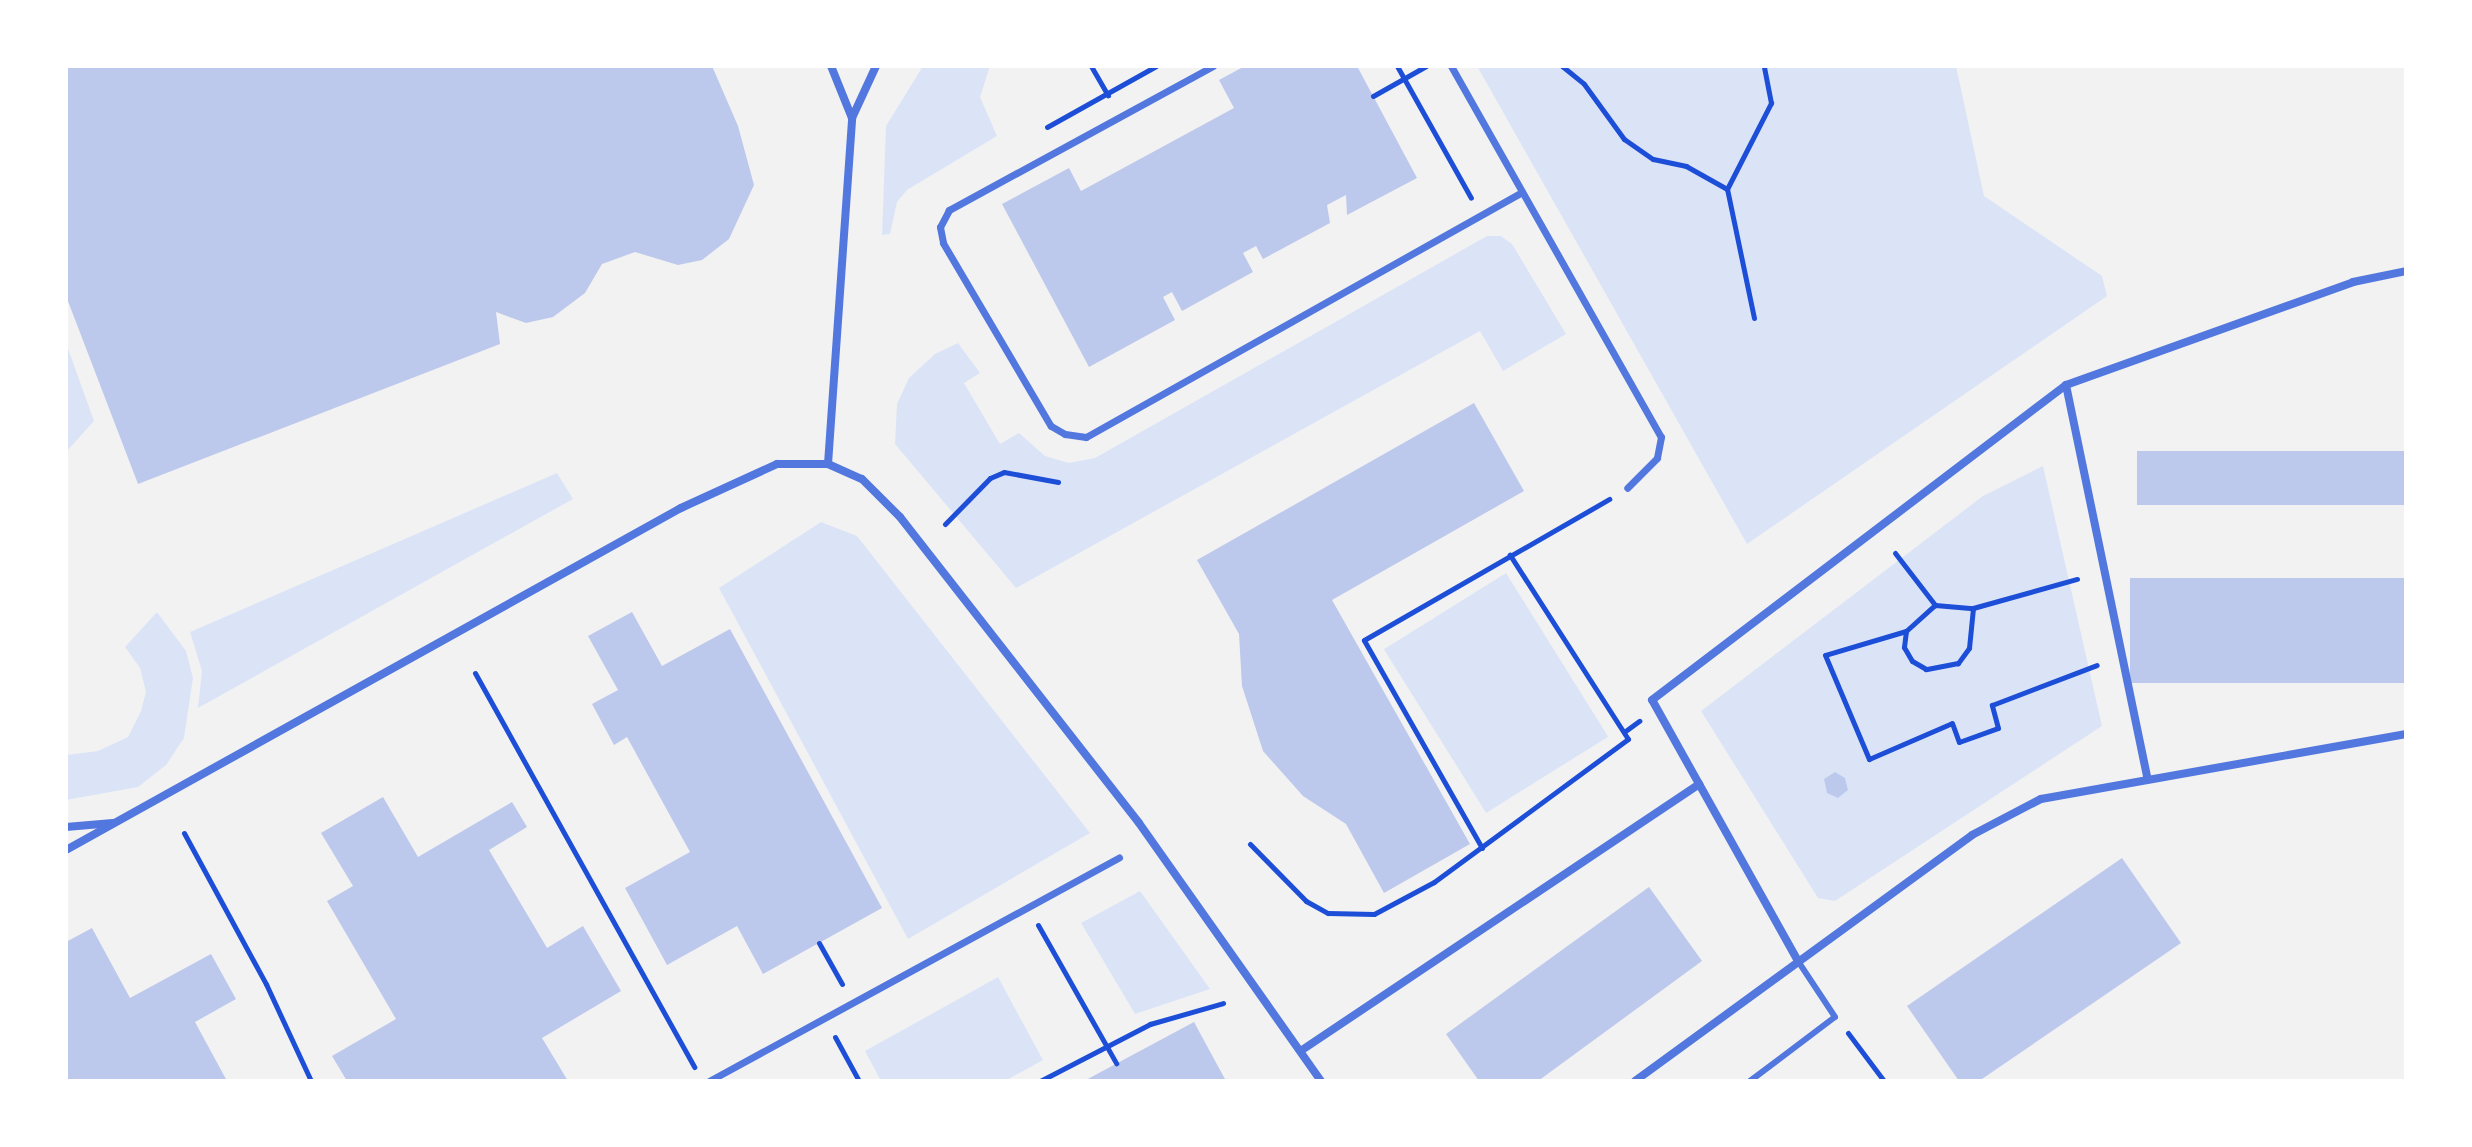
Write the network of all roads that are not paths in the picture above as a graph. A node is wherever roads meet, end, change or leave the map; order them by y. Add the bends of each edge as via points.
1 (831, 66) edge
2 (876, 66) edge
3 (1213, 66) edge
4 (1451, 66) edge
5 (852, 118) junction
6 (1522, 192) junction
7 (2406, 271) edge
8 (2066, 385) junction
9 (828, 464) junction
10 (1627, 488) road end
11 (2406, 734) edge
12 (2148, 780) junction
13 (1699, 784) junction
14 (117, 823) junction
15 (66, 827) edge
16 (66, 850) edge
17 (1119, 857) dead end
18 (1798, 961) junction
19 (1302, 1050) junction
20 (709, 1081) edge
21 (1321, 1081) edge
22 (1635, 1081) edge
23 (1750, 1081) edge

1 - 5 street
2 - 5 street
3 - 6 street via 949,210 940,227 943,243 1051,426 1065,434 1086,437
4 - 6 street
5 - 9 street
6 - 10 street via 1661,437 1657,458
7 - 8 street via 2353,282
8 - 12 street
8 - 13 street via 1652,700
9 - 14 street via 777,464 681,508
9 - 19 street via 862,479 900,517 1139,823
11 - 12 street
12 - 18 street via 2041,799 2000,821
13 - 18 street
13 - 19 street
14 - 15 street
14 - 16 street
17 - 20 street
18 - 22 street
18 - 23 lane via 1835,1017
19 - 21 street

